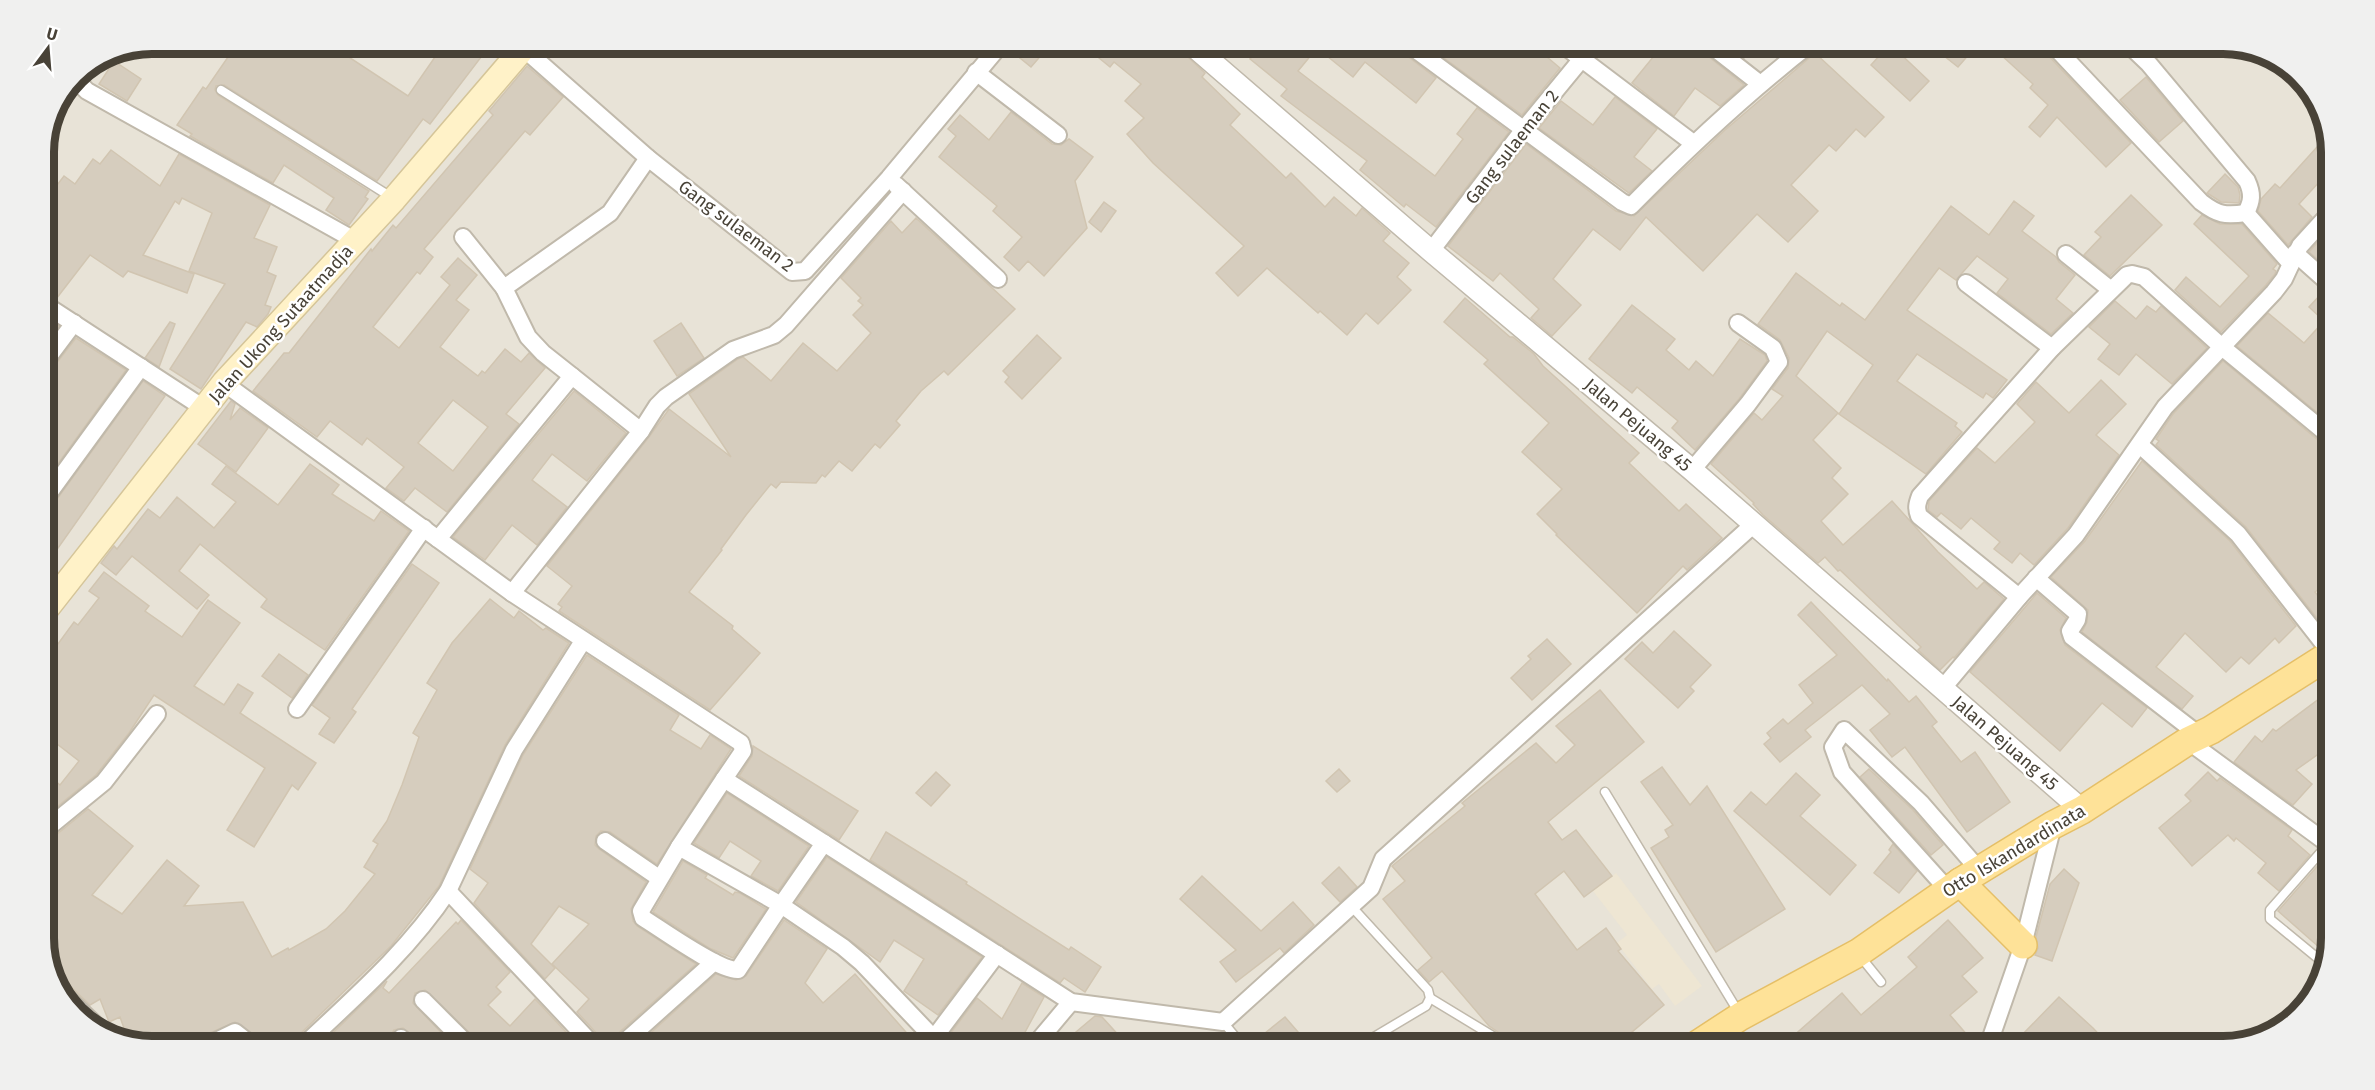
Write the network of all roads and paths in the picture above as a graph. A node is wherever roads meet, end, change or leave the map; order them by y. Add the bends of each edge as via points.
1 (518, 54) edge
2 (534, 54) edge
3 (992, 54) edge
4 (1203, 54) edge
5 (1422, 54) edge
6 (1576, 54) edge
7 (1587, 54) edge
8 (1722, 54) edge
9 (1797, 54) edge
10 (2061, 54) edge
11 (2138, 54) edge
12 (1583, 59) junction
13 (976, 72) junction
14 (1759, 83) junction
15 (81, 85) edge
16 (221, 90) dead end
17 (1524, 129) junction
18 (1058, 135) dead end
19 (1693, 143) junction
20 (648, 158) junction
21 (889, 178) junction
22 (903, 191) junction
23 (394, 199) junction
24 (2246, 213) junction
25 (2321, 224) edge
26 (463, 237) dead end
27 (356, 241) junction
28 (1431, 251) junction
29 (2066, 254) dead end
30 (2293, 259) junction
31 (2321, 278) edge
32 (998, 279) dead end
33 (1966, 284) dead end
34 (504, 288) junction
35 (2111, 290) junction
36 (54, 310) edge
37 (74, 323) junction
38 (1738, 323) dead end
39 (2222, 347) junction
40 (2052, 348) junction
41 (54, 350) edge
42 (141, 367) junction
43 (572, 376) junction
44 (224, 383) junction
45 (205, 409) junction
46 (2321, 429) edge
47 (642, 431) junction
48 (2140, 446) junction
49 (1692, 470) junction
50 (54, 486) edge
51 (1754, 524) junction
52 (424, 528) junction
53 (438, 539) junction
54 (2036, 578) junction
55 (512, 593) junction
56 (2019, 597) junction
57 (54, 599) edge
58 (583, 641) junction
59 (2321, 641) edge
60 (2321, 660) edge
61 (1942, 689) junction
62 (297, 709) dead end
63 (157, 714) dead end
64 (2193, 738) junction
65 (724, 779) junction
66 (1605, 792) dead end
67 (2082, 810) junction
68 (54, 823) edge
69 (2053, 825) junction
70 (2321, 838) edge
71 (605, 841) dead end
72 (824, 843) junction
73 (679, 847) junction
74 (2321, 855) edge
75 (659, 878) junction
76 (1962, 881) junction
77 (448, 891) junction
78 (781, 905) junction
79 (1352, 907) junction
80 (2023, 945) junction
81 (1858, 953) junction
82 (997, 954) junction
83 (2318, 959) edge
84 (714, 962) junction
85 (1881, 982) dead end
86 (1430, 998) junction
87 (423, 1000) dead end
88 (1071, 1002) junction
89 (1741, 1016) junction
90 (1223, 1022) junction
91 (314, 1036) edge
92 (459, 1036) edge
93 (584, 1036) edge
94 (632, 1036) edge
95 (932, 1036) edge
96 (942, 1036) edge
97 (1043, 1036) edge
98 (1234, 1036) edge
99 (1377, 1036) edge
100 (1493, 1036) edge
101 (1711, 1036) edge
102 (1995, 1036) edge

1 - 23 main road, Jalan Ukong Sutaatmadja
2 - 20 street, Gang sulaeman 2
3 - 13 street, Gang sulaeman 2
4 - 28 street, Jalan Pejuang 45
5 - 17 street
6 - 12 street
7 - 12 street, Gang sulaeman 2
8 - 14 street
9 - 14 street
10 - 24 street via 2200,202 2226,215
11 - 24 street via 2247,181 2252,201
12 - 17 street, Gang sulaeman 2
12 - 19 street
13 - 18 street
13 - 21 street, Gang sulaeman 2
14 - 19 street
15 - 27 street
16 - 23 lane
17 - 19 street via 1631,206
17 - 28 street, Gang sulaeman 2
20 - 21 street, Gang sulaeman 2 via 792,272 799,273
20 - 34 street via 610,213
21 - 22 street
22 - 32 street
22 - 47 street via 786,325 774,335 733,350 671,393 657,406
23 - 27 main road, Jalan Ukong Sutaatmadja
24 - 30 street
25 - 30 street
26 - 34 street
27 - 44 main road, Jalan Ukong Sutaatmadja
28 - 49 street, Jalan Pejuang 45
29 - 35 street
30 - 31 street
30 - 39 street via 2274,292
33 - 40 street
34 - 43 street via 528,337
35 - 39 street via 2127,275 2144,277
35 - 40 street
36 - 37 street
37 - 41 street
37 - 42 street
38 - 49 street via 1773,348 1779,362
39 - 46 street
39 - 48 street via 2165,407
40 - 56 street via 1920,496 1916,509 1919,516
42 - 45 street
42 - 50 street
43 - 47 street
43 - 53 street
44 - 45 main road, Jalan Ukong Sutaatmadja
44 - 52 street
45 - 57 main road, Jalan Ukong Sutaatmadja
47 - 55 street
48 - 54 street via 2076,535
48 - 59 street via 2238,534
49 - 51 street, Jalan Pejuang 45
51 - 61 street, Jalan Pejuang 45
51 - 79 street via 1383,860 1371,888
52 - 53 street
52 - 62 street
53 - 55 street
54 - 56 street
54 - 64 street via 2078,614 2070,631 2072,637
55 - 58 street
56 - 61 street
58 - 65 street via 741,743 743,751
58 - 77 street via 514,750
60 - 64 main road, Otto Iskandardinata
61 - 67 street, Jalan Pejuang 45
63 - 68 street via 104,782
64 - 67 main road, Otto Iskandardinata
64 - 70 street
65 - 72 street
65 - 73 street
66 - 89 lane
67 - 69 main road, Otto Iskandardinata
69 - 76 main road, Otto Iskandardinata
69 - 80 street
71 - 75 street
72 - 78 street
72 - 82 street
73 - 75 street
73 - 78 street
74 - 83 lane via 2270,910 2270,919
75 - 84 street via 641,911 643,918
76 - 76 street via 1921,803 1844,730 1833,747 1842,772
76 - 80 main road
76 - 81 main road, Otto Iskandardinata
77 - 91 street via 436,910 375,978
77 - 93 street
78 - 84 street via 741,968 733,970
78 - 95 street via 862,963
79 - 86 lane via 1428,990
79 - 90 street
80 - 102 street
81 - 85 lane
81 - 89 main road, Otto Iskandardinata
82 - 88 street
82 - 96 street
84 - 94 street
86 - 99 lane via 1426,1006
86 - 100 lane
87 - 92 street
88 - 90 street
88 - 97 street
89 - 101 main road, Otto Iskandardinata
90 - 98 lane

